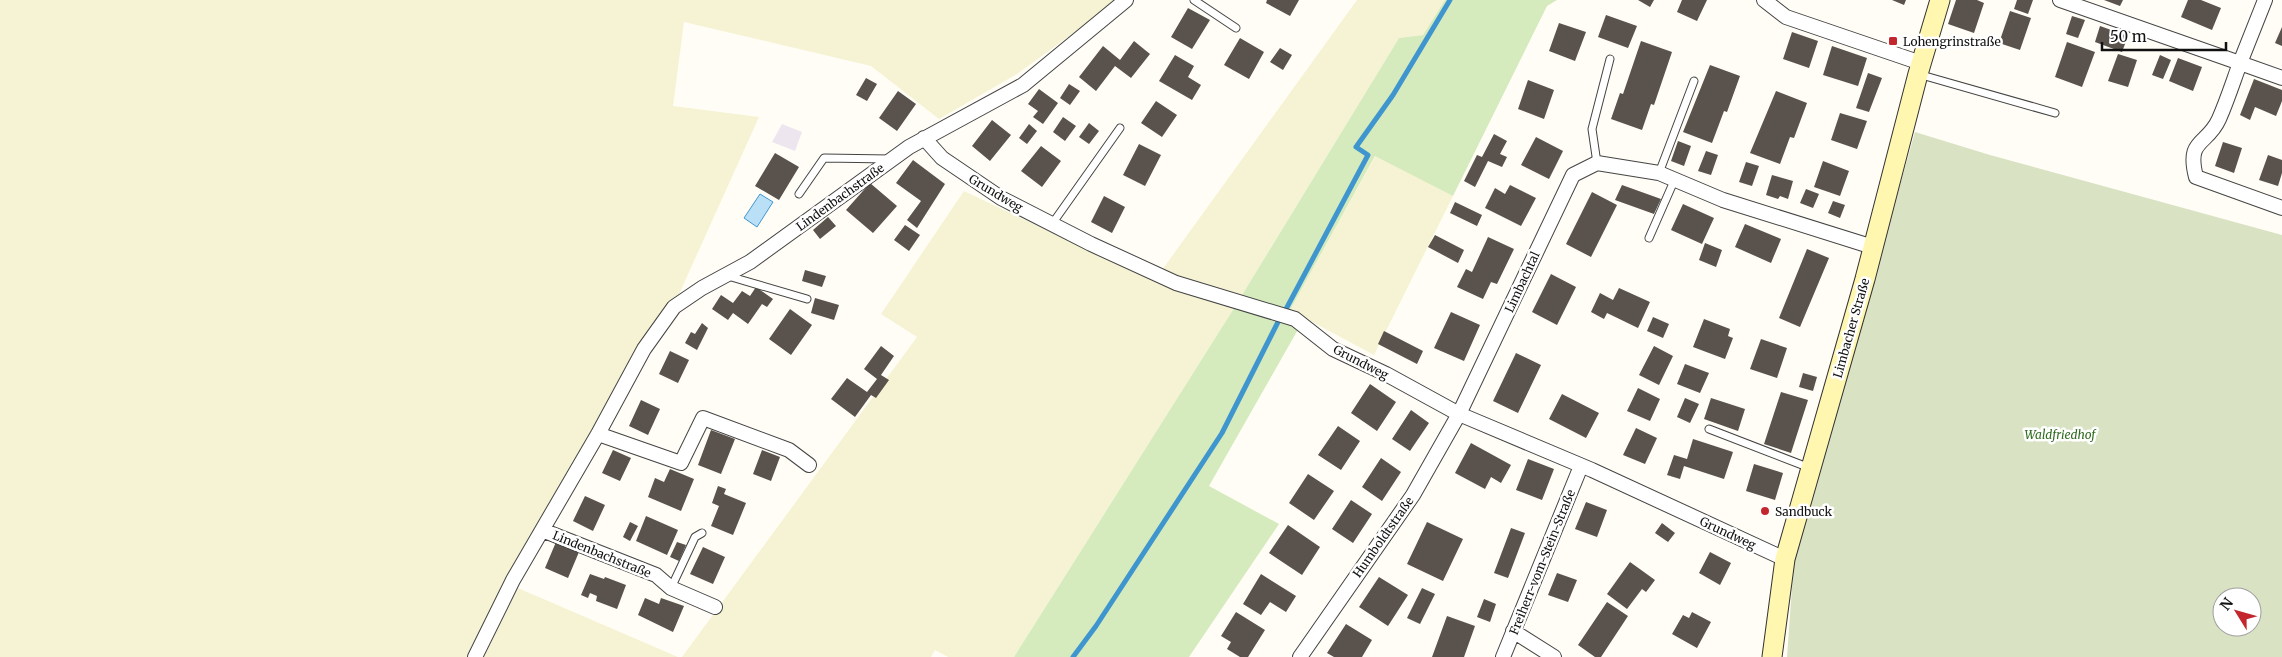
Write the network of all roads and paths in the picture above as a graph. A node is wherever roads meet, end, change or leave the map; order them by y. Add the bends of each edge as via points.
1 (1126, 0) edge
2 (1194, 0) edge
3 (1764, 0) edge
4 (1940, 0) edge
5 (2060, 0) edge
6 (2265, 0) edge
7 (1236, 28) dead end
8 (1610, 60) dead end
9 (2240, 63) junction
10 (1919, 69) junction
11 (2282, 78) edge
12 (1694, 81) dead end
13 (2055, 113) dead end
14 (1120, 128) dead end
15 (924, 138) junction
16 (892, 159) junction
17 (1597, 163) junction
18 (1659, 174) junction
19 (1674, 181) junction
20 (799, 194) dead end
21 (2282, 208) edge
22 (1052, 224) junction
23 (1649, 238) dead end
24 (1873, 247) junction
25 (725, 276) junction
26 (807, 299) dead end
27 (1459, 414) junction
28 (1709, 429) dead end
29 (598, 434) junction
30 (809, 465) dead end
31 (1581, 466) junction
32 (1810, 468) junction
33 (542, 530) junction
34 (702, 533) dead end
35 (1785, 559) junction
36 (671, 588) junction
37 (715, 607) dead end
38 (1513, 631) junction
39 (475, 657) edge
40 (1300, 657) edge
41 (1502, 657) edge
42 (1554, 657) edge
43 (1772, 657) edge

1 - 15 street, Lindenbachstraße via 1022,85
2 - 7 lane
3 - 10 street via 1786,17
4 - 10 main road, Limbacher Straße
5 - 9 street
6 - 9 street
8 - 17 lane via 1592,128
9 - 11 street
9 - 21 street via 2218,122 2197,146 2192,160 2196,177
10 - 13 lane
10 - 24 main road, Limbacher Straße
12 - 18 lane
14 - 22 lane
15 - 16 street, Lindenbachstraße
15 - 22 street, Grundweg via 942,158 964,174 1001,198
16 - 20 lane via 824,158
16 - 25 street, Lindenbachstraße via 750,262
17 - 18 street
17 - 27 street, Limbachtal via 1573,175
18 - 19 street
19 - 23 lane
19 - 24 street via 1723,200
22 - 27 street, Grundweg via 1176,283 1295,319 1334,349
24 - 32 main road, Limbacher Straße
25 - 26 lane
25 - 29 street, Lindenbachstraße via 674,307 644,349
27 - 31 street, Grundweg
27 - 40 street, Humboldtstraße via 1413,495
28 - 32 lane
29 - 30 street via 680,463 703,418 789,450
29 - 33 street, Lindenbachstraße
31 - 35 street, Grundweg
31 - 38 street, Freiherr-vom-Stein-Straße
32 - 35 main road, Limbacher Straße
33 - 36 street, Lindenbachstraße via 656,575
33 - 39 street, Lindenbachstraße
34 - 36 lane via 695,537
35 - 43 main road, Limbacher Straße
36 - 37 street, Lindenbachstraße
38 - 41 street, Freiherr-vom-Stein-Straße
38 - 42 street

